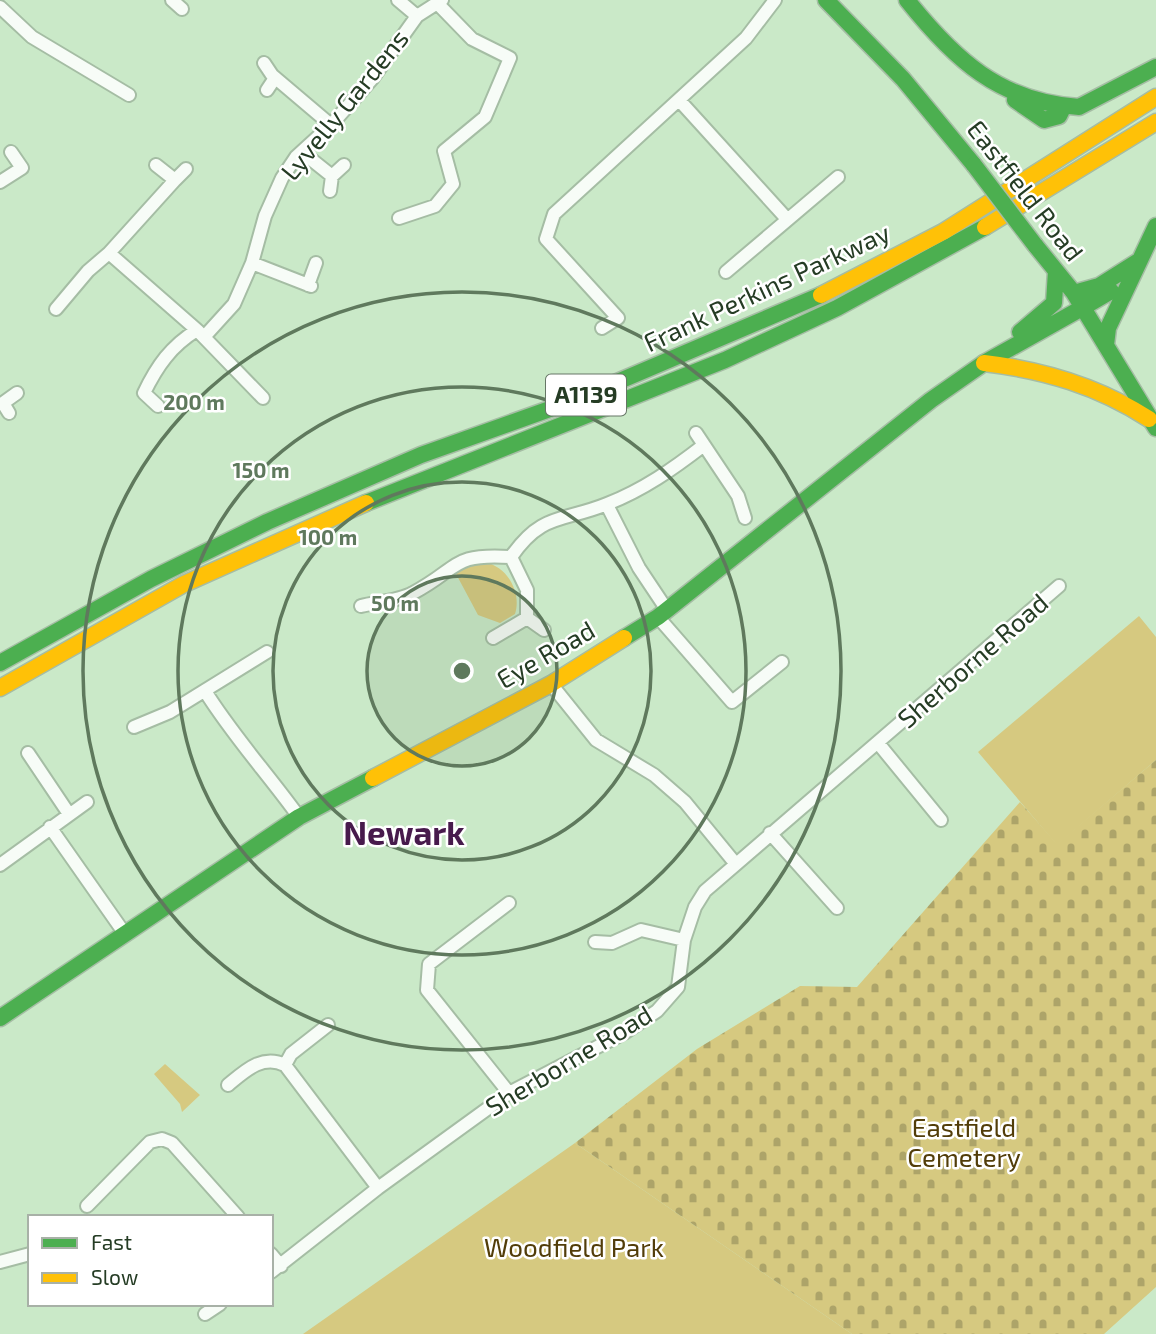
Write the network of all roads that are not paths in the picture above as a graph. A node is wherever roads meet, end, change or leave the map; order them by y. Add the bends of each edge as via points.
1 (398, 0) edge
2 (763, 0) edge
3 (775, 0) edge
4 (907, 0) edge
5 (826, 1) edge
6 (440, 2) edge
7 (0, 7) edge
8 (417, 16) junction
9 (761, 19) junction
10 (264, 63) dead end
11 (1156, 67) edge
12 (275, 78) junction
13 (267, 90) dead end
14 (129, 95) dead end
15 (1156, 97) edge
16 (679, 100) junction
17 (1156, 122) edge
18 (331, 125) junction
19 (10, 152) dead end
20 (302, 152) junction
21 (156, 165) dead end
22 (344, 165) dead end
23 (186, 169) dead end
24 (332, 176) junction
25 (838, 177) dead end
26 (175, 180) junction
27 (0, 182) edge
28 (330, 191) dead end
29 (399, 218) dead end
30 (787, 219) junction
31 (1156, 226) edge
32 (110, 253) junction
33 (1137, 262) junction
34 (253, 263) junction
35 (316, 263) dead end
36 (1056, 271) junction
37 (726, 272) dead end
38 (1130, 277) junction
39 (1074, 293) junction
40 (1082, 308) junction
41 (56, 309) dead end
42 (601, 328) dead end
43 (201, 334) junction
44 (1106, 345) junction
45 (984, 363) junction
46 (17, 393) dead end
47 (263, 398) dead end
48 (4, 406) edge
49 (158, 406) dead end
50 (1154, 425) edge
51 (696, 433) dead end
52 (704, 445) junction
53 (607, 505) junction
54 (746, 518) dead end
55 (512, 557) junction
56 (1059, 586) dead end
57 (360, 606) dead end
58 (663, 613) junction
59 (527, 618) junction
60 (544, 630) dead end
61 (493, 638) dead end
62 (267, 652) dead end
63 (782, 662) dead end
64 (0, 663) edge
65 (551, 684) junction
66 (0, 688) edge
67 (205, 691) junction
68 (134, 727) dead end
69 (878, 743) junction
70 (28, 753) dead end
71 (87, 802) dead end
72 (69, 814) junction
73 (299, 817) junction
74 (941, 820) dead end
75 (50, 827) junction
76 (770, 832) junction
77 (735, 863) junction
78 (0, 864) edge
79 (509, 903) dead end
80 (837, 908) dead end
81 (125, 934) junction
82 (684, 940) junction
83 (595, 942) dead end
84 (0, 1018) edge
85 (328, 1025) dead end
86 (285, 1065) junction
87 (228, 1085) dead end
88 (509, 1093) junction
89 (378, 1188) junction
90 (87, 1206) dead end
91 (236, 1215) edge
92 (28, 1255) edge
93 (0, 1262) edge
94 (276, 1269) edge
95 (217, 1306) edge
96 (205, 1314) dead end

1 - 8 street
2 - 9 street
3 - 9 street
4 - 11 main road via 940,42 1044,120
5 - 36 main road, Eastfield Road, bridge via 903,79
6 - 8 street, Lyvelly Gardens
6 - 29 street via 472,40 510,58 485,117 444,152 453,184 435,206
7 - 14 street via 32,37
8 - 18 street, Lyvelly Gardens via 372,79
9 - 16 street
10 - 12 street
12 - 13 street
12 - 18 street
15 - 64 main road, Frank Perkins Parkway / A1139 via 943,232 799,307 575,400 421,455 267,522 151,579
16 - 30 street
16 - 42 street via 554,214 546,239 618,318
17 - 66 main road, Frank Perkins Parkway / A1139 via 955,246 806,322 602,412 295,532 178,589
18 - 20 street, Lyvelly Gardens
19 - 27 street via 22,168
20 - 24 street
20 - 34 street, Lyvelly Gardens via 282,178 268,209
21 - 26 street
22 - 24 street
23 - 26 street
24 - 28 street
25 - 30 street
26 - 32 street
30 - 37 street
31 - 33 main road
32 - 41 street
32 - 43 street
33 - 38 main road
33 - 39 main road via 1099,286
34 - 35 street via 309,285
34 - 43 street, Lyvelly Gardens via 234,304
36 - 39 main road, Eastfield Road
36 - 45 main road, Eye Road via 1054,303
38 - 40 main road, Eye Road
38 - 44 main road via 1108,328
39 - 40 main road, Eastfield Road
40 - 44 main road, Eastfield Road
40 - 45 main road, Eye Road
43 - 47 street
43 - 49 street, Lyvelly Gardens via 180,341 157,367 144,393
44 - 50 main road, Eastfield Road
45 - 50 main road via 1074,380 1124,401
45 - 58 main road, Eye Road
46 - 48 street
51 - 52 street
52 - 53 street via 665,475
52 - 54 street via 726,475
53 - 55 street via 542,523 523,539
53 - 58 street
55 - 57 street via 464,558 412,594
55 - 59 street via 527,590
56 - 69 street, Sherborne Road
58 - 63 street via 732,702
58 - 65 main road, Eye Road
59 - 60 street
59 - 61 street
62 - 67 street
65 - 73 main road, Eye Road
65 - 77 street via 596,740 675,793
67 - 68 street
67 - 73 street via 228,728
69 - 74 street
69 - 76 street, Sherborne Road
70 - 72 street
71 - 72 street
72 - 75 street
73 - 81 main road, Eye Road
75 - 78 street
75 - 81 street
76 - 77 street, Sherborne Road
76 - 80 street
77 - 82 street, Sherborne Road via 705,891
79 - 88 street via 429,964 427,990
81 - 84 main road, Eye Road
82 - 83 street via 641,930 612,943
82 - 88 street, Sherborne Road via 678,986 657,1011
85 - 86 street via 291,1054
86 - 87 street via 262,1062 250,1066
86 - 89 street
88 - 89 street, Sherborne Road
89 - 94 street, Sherborne Road
90 - 91 street via 150,1142 162,1139 172,1143
92 - 93 street
95 - 96 street

